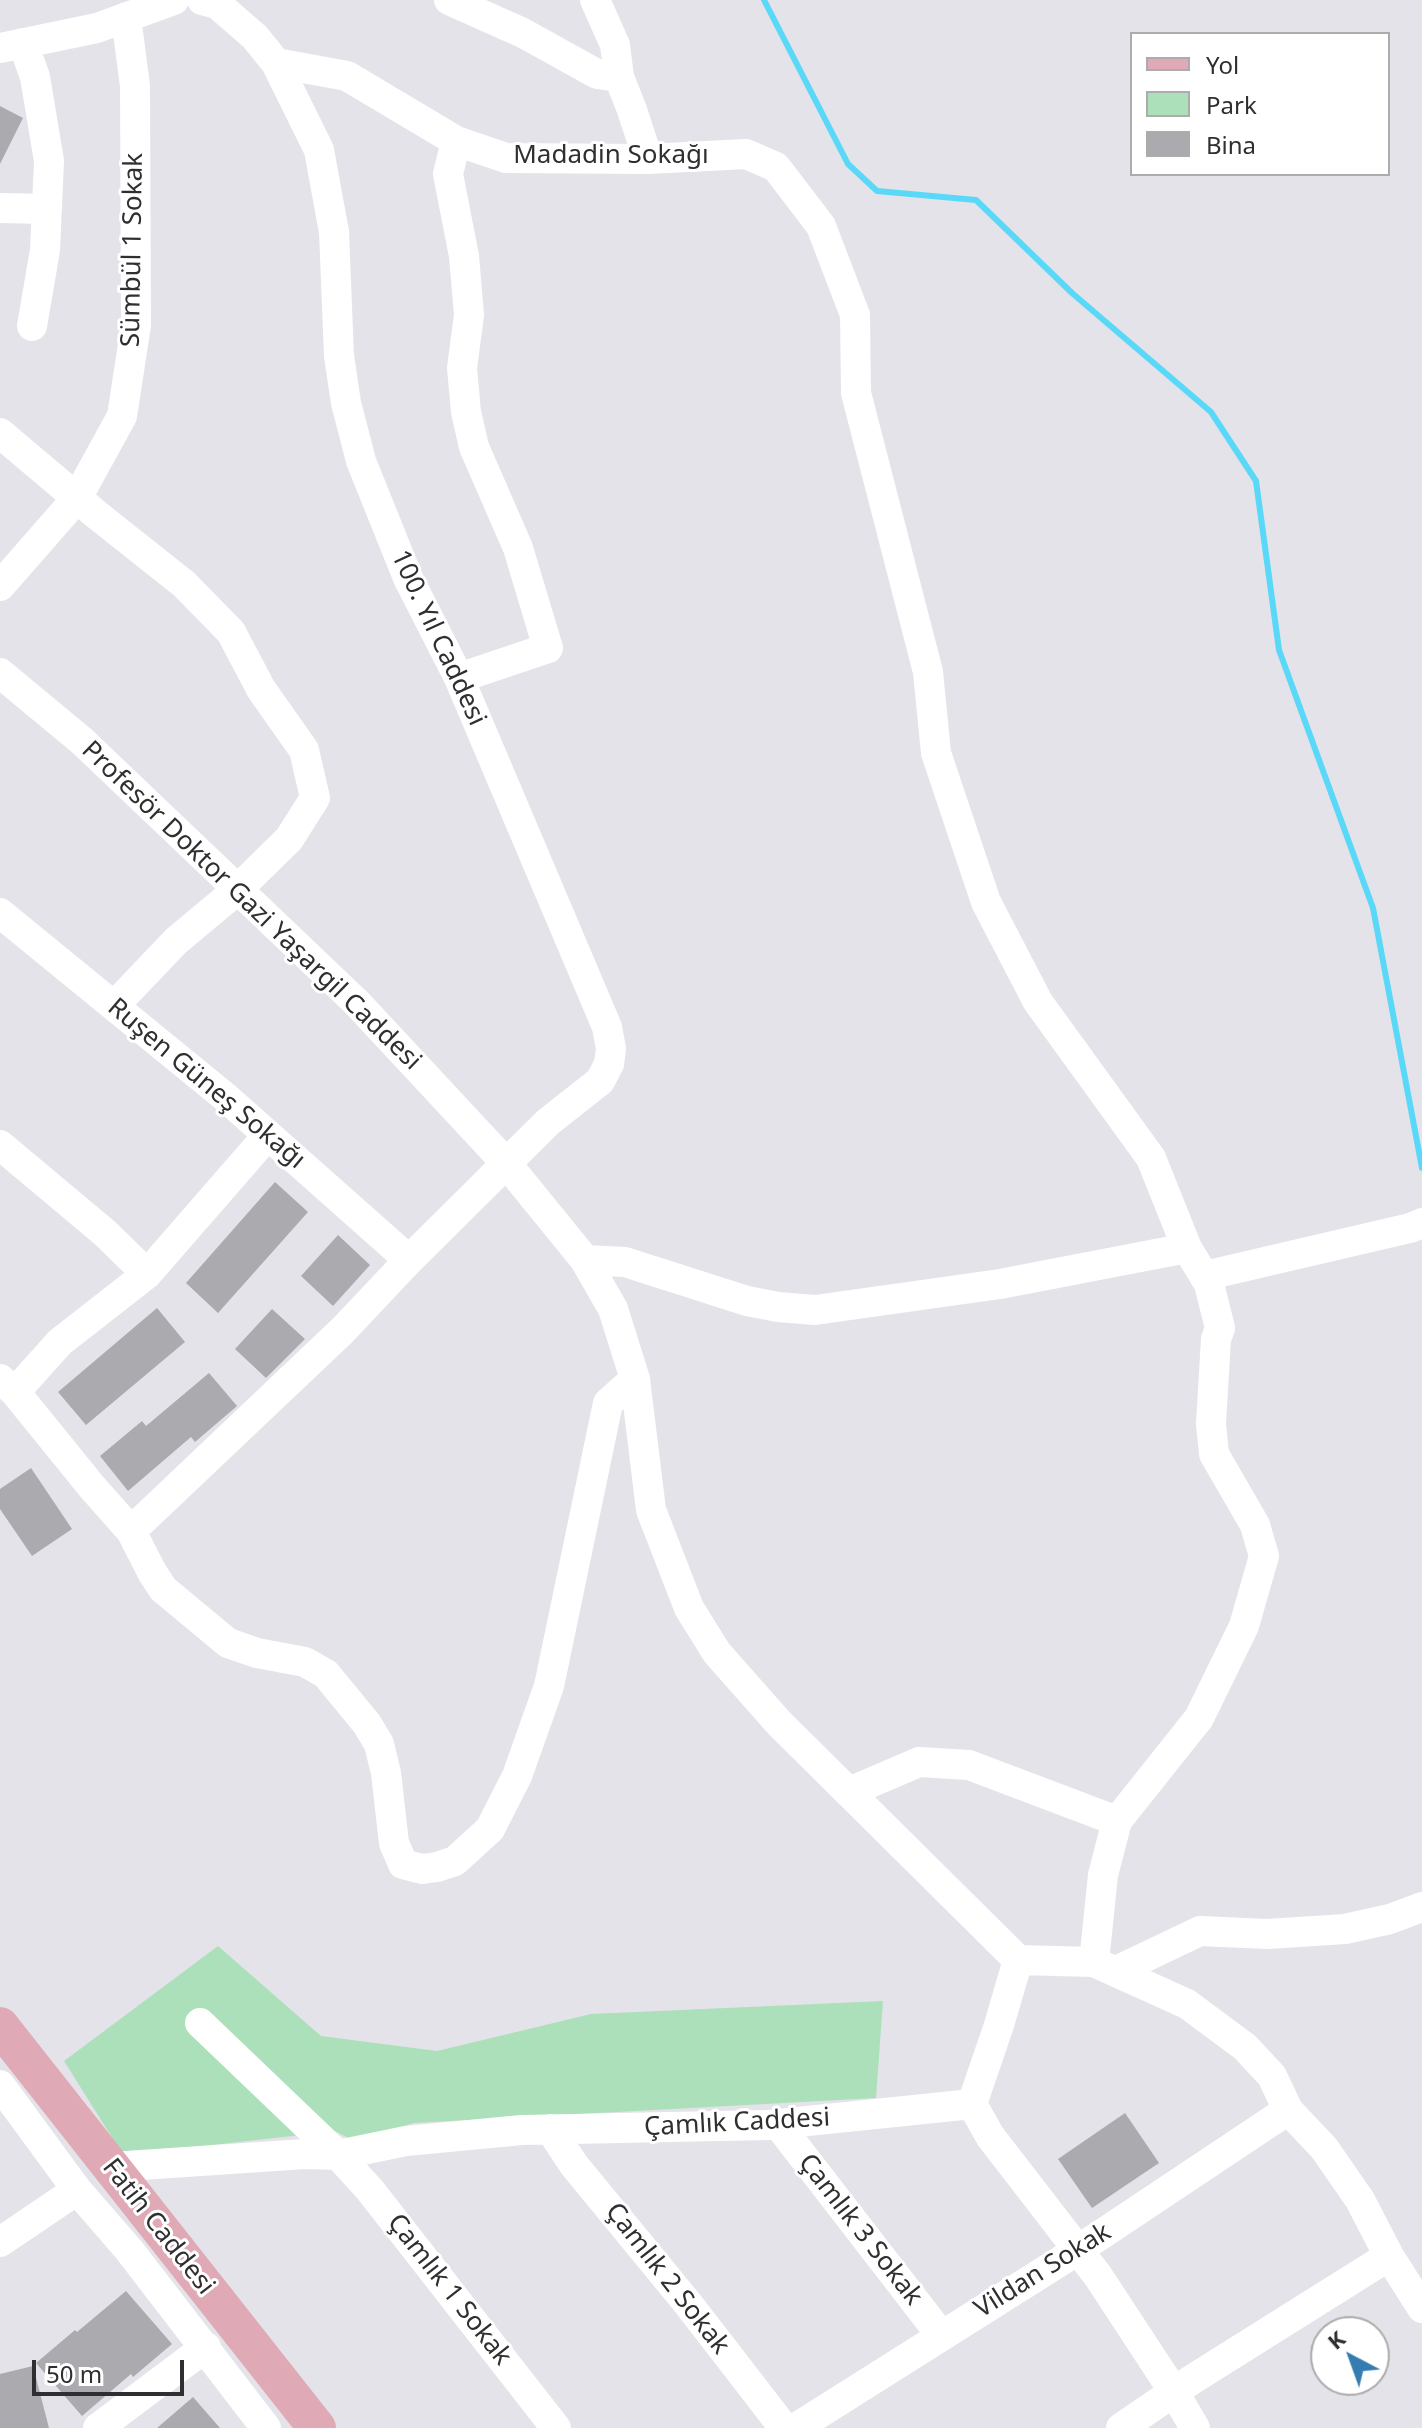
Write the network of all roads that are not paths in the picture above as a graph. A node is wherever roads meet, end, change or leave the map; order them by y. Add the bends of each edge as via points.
1 (174, 0) edge
2 (202, 0) edge
3 (449, 0) edge
4 (595, 0) edge
5 (126, 17) junction
6 (12, 45) edge
7 (276, 63) junction
8 (619, 77) junction
9 (456, 141) junction
10 (648, 159) junction
11 (0, 208) edge
12 (47, 209) junction
13 (32, 326) dead end
14 (0, 433) edge
15 (77, 498) junction
16 (0, 586) edge
17 (0, 673) edge
18 (459, 678) junction
19 (237, 890) junction
20 (0, 913) edge
21 (114, 1006) junction
22 (268, 1135) junction
23 (0, 1145) edge
24 (506, 1163) junction
25 (1416, 1225) edge
26 (1187, 1248) junction
27 (409, 1260) junction
28 (585, 1260) junction
29 (147, 1274) junction
30 (1204, 1276) junction
31 (635, 1379) junction
32 (8, 1386) edge
33 (131, 1531) junction
34 (849, 1792) junction
35 (1117, 1821) junction
36 (1422, 1907) edge
37 (1018, 1960) junction
38 (1105, 1966) junction
39 (200, 2023) dead end
40 (0, 2026) edge
41 (0, 2085) edge
42 (972, 2104) junction
43 (1288, 2110) junction
44 (778, 2124) junction
45 (550, 2129) junction
46 (338, 2155) junction
47 (111, 2167) junction
48 (77, 2190) junction
49 (0, 2242) edge
50 (1078, 2250) junction
51 (1389, 2256) junction
52 (1422, 2308) edge
53 (941, 2335) junction
54 (206, 2347) junction
55 (1174, 2392) junction
56 (98, 2428) edge
57 (266, 2428) edge
58 (317, 2428) edge
59 (556, 2428) edge
60 (784, 2428) edge
61 (796, 2428) edge
62 (1121, 2428) edge
63 (1195, 2428) edge

1 - 5 street
2 - 7 street via 217,4
3 - 8 street via 597,74
4 - 8 street via 615,45
5 - 6 street
5 - 15 street, Sümbül 1 Sokak via 135,86 136,325 122,416
6 - 12 street via 35,77 49,161
7 - 9 street, Madadin Sokağı via 347,76
7 - 18 street, 100. Yıl Caddesi via 319,150 334,232 341,368 361,461 408,578
8 - 10 street
9 - 10 street, Madadin Sokağı via 506,158
9 - 18 street via 448,174 469,315 462,368 466,412 474,447 518,548 548,648
10 - 26 street, Madadin Sokağı via 746,154 776,167 821,226 855,315 856,393 928,672 936,753 986,902 1038,1002 1151,1158
11 - 12 street
12 - 13 street
14 - 15 street
15 - 16 street, Sümbül 1 Sokak
15 - 19 street via 184,584 231,632 261,689 304,750 315,798 289,839
17 - 19 street, Profesör Doktor Gazi Yaşargil Caddesi via 82,741
18 - 24 street, 100. Yıl Caddesi via 607,1027 611,1049 600,1081
19 - 21 street via 176,941
19 - 24 street, Profesör Doktor Gazi Yaşargil Caddesi via 357,1003
20 - 21 street, Ruşen Güneş Sokağı
21 - 22 street, Ruşen Güneş Sokağı
22 - 27 street, Ruşen Güneş Sokağı
22 - 29 street
23 - 29 street
24 - 27 street, 100. Yıl Caddesi
24 - 28 street, Profesör Doktor Gazi Yaşargil Caddesi
25 - 30 street
26 - 28 street via 1000,1284 815,1310 747,1301 625,1262
26 - 30 street
27 - 33 street, 100. Yıl Caddesi via 343,1330
28 - 31 street, Profesör Doktor Gazi Yaşargil Caddesi via 613,1309
29 - 32 street
30 - 35 street via 1220,1328 1211,1424 1214,1454 1255,1525 1264,1556 1244,1626 1199,1718
31 - 33 street via 608,1403 549,1686 517,1776 490,1829 455,1861 437,1867 403,1864 394,1843 379,1744 326,1674 305,1662 228,1643 163,1589
31 - 34 street, Profesör Doktor Gazi Yaşargil Caddesi via 651,1510 689,1608 717,1653
32 - 33 street
34 - 35 street via 919,1762 969,1765
34 - 37 street, Profesör Doktor Gazi Yaşargil Caddesi
35 - 38 street via 1103,1875
36 - 38 street via 1345,1929 1200,1931
37 - 38 street
37 - 42 street
38 - 43 street via 1187,2004 1245,2047 1272,2076
39 - 46 street, Çamlık 1 Sokak
40 - 47 main road, Fatih Caddesi
41 - 48 street
42 - 44 street, Çamlık Caddesi
42 - 50 street via 990,2136
43 - 50 street, Vildan Sokak
43 - 51 street via 1324,2148 1360,2200
44 - 45 street, Çamlık Caddesi
44 - 53 street, Çamlık 3 Sokak
45 - 46 street, Çamlık Caddesi via 406,2141
45 - 60 street, Çamlık 2 Sokak
46 - 47 street, Çamlık Caddesi
46 - 59 street, Çamlık 1 Sokak
47 - 58 main road, Fatih Caddesi
48 - 49 street
48 - 54 street
50 - 53 street, Vildan Sokak
50 - 55 street
51 - 52 street
51 - 55 street
53 - 61 street, Vildan Sokak
54 - 56 street
54 - 57 street
55 - 62 street
55 - 63 street

